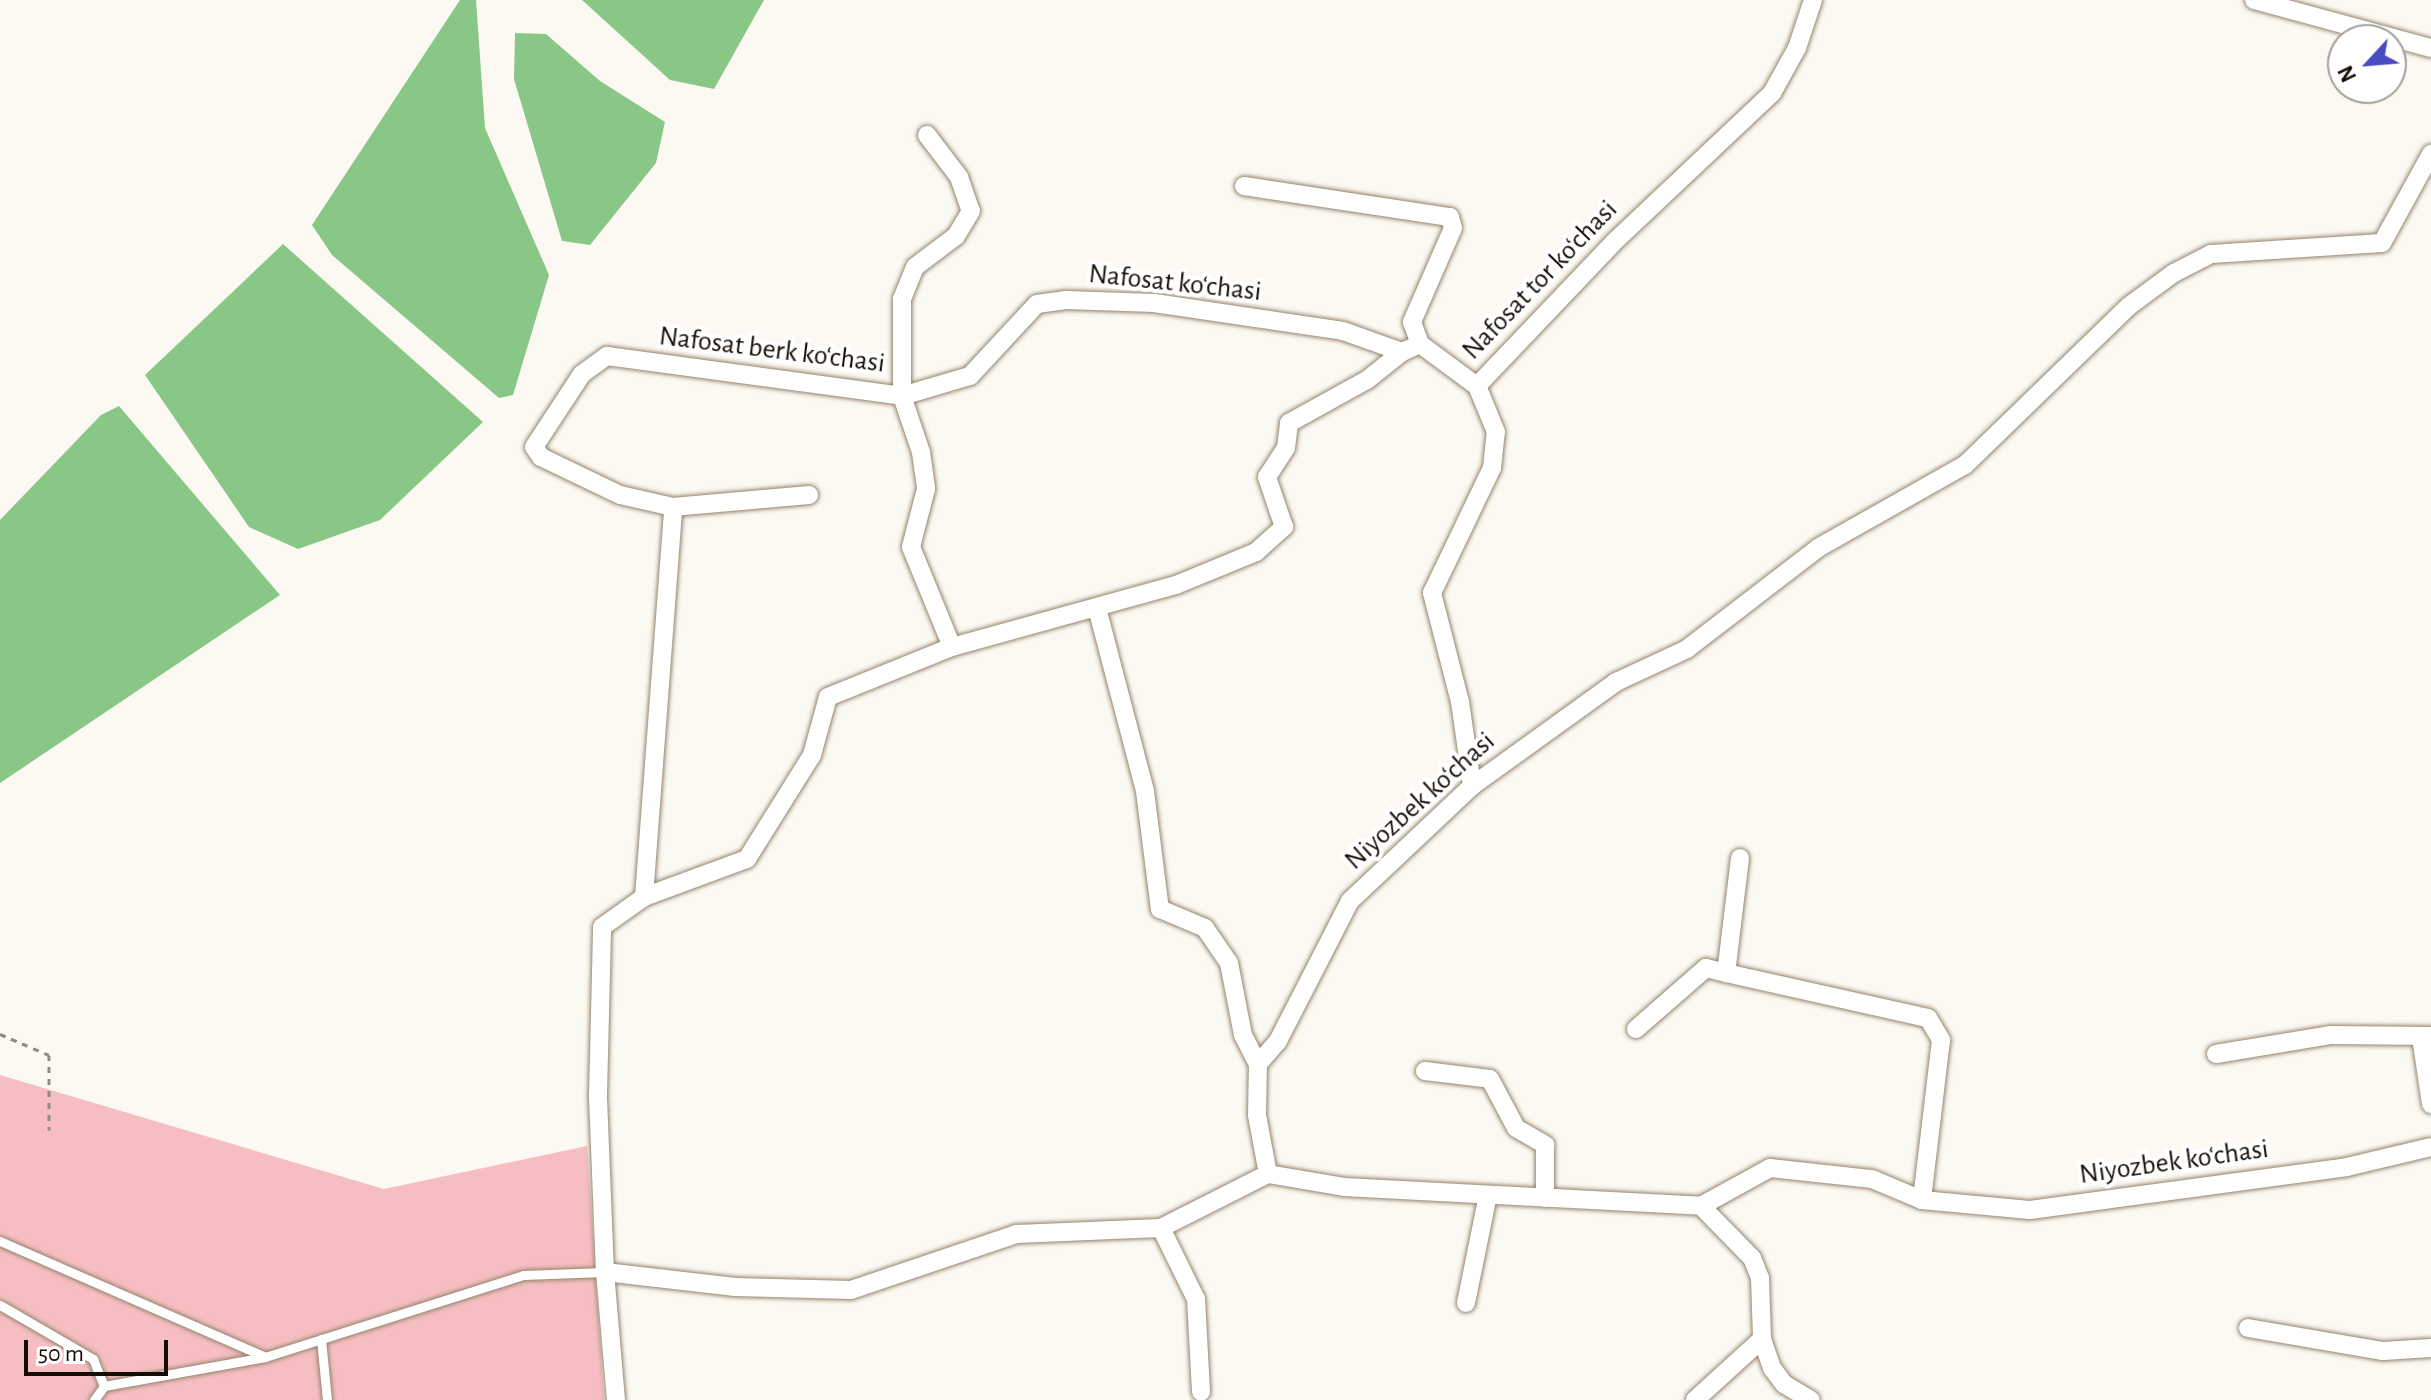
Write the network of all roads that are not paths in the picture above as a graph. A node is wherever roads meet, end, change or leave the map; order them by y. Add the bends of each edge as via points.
1 (1813, 0) edge
2 (2254, 0) edge
3 (2431, 48) edge
4 (927, 135) dead end
5 (2431, 154) edge
6 (1244, 186) dead end
7 (1420, 344) junction
8 (1402, 352) junction
9 (1477, 386) junction
10 (902, 396) junction
11 (809, 495) dead end
12 (673, 507) junction
13 (1097, 608) junction
14 (952, 647) junction
15 (1472, 786) junction
16 (1740, 858) dead end
17 (644, 897) junction
18 (1726, 973) junction
19 (1636, 1029) dead end
20 (2426, 1036) edge
21 (2216, 1054) dead end
22 (1258, 1064) junction
23 (1425, 1071) dead end
24 (2431, 1104) edge
25 (2431, 1147) edge
26 (1268, 1174) junction
27 (1488, 1195) junction
28 (1545, 1198) junction
29 (1922, 1200) junction
30 (1701, 1206) junction
31 (1161, 1228) junction
32 (0, 1241) edge
33 (605, 1272) junction
34 (1466, 1303) dead end
35 (0, 1305) edge
36 (2248, 1328) dead end
37 (321, 1339) junction
38 (1762, 1339) junction
39 (2431, 1348) edge
40 (265, 1357) junction
41 (104, 1386) junction
42 (1201, 1392) dead end
43 (94, 1400) edge
44 (327, 1400) edge
45 (616, 1400) edge
46 (1695, 1400) edge
47 (1811, 1400) edge

1 - 9 street, Nafosat tor ko‘chasi via 1797,48 1772,93 1613,243
2 - 3 street
4 - 10 street, Nafosat berk ko‘chasi via 959,177 971,211 956,236 915,267 902,299
5 - 15 street, Niyozbek ko‘chasi via 2382,243 2211,254 2174,273 2129,306 1965,465 1818,548 1687,649 1616,682
6 - 7 street, Nafosat tor ko‘chasi via 1450,217 1453,228 1412,322
7 - 8 street
7 - 9 street
8 - 10 street, Nafosat ko‘chasi via 1343,331 1154,303 1066,300 1037,304 970,376
8 - 13 street via 1367,380 1289,423 1286,448 1267,477 1284,517 1279,537 1176,585
9 - 15 street, Nafosat tor ko‘chasi via 1496,432 1492,468 1432,593 1460,702
10 - 12 street, Nafosat berk ko‘chasi via 607,356 582,374 534,447 541,457 620,495
10 - 14 street via 921,452 926,489 911,547
11 - 12 street, Nafosat berk ko‘chasi
12 - 17 street
13 - 14 street
13 - 22 street via 1142,777 1160,909 1205,928 1229,963 1243,1035
14 - 17 street via 828,697 812,755 747,859
15 - 22 street, Niyozbek ko‘chasi via 1350,901 1278,1041
16 - 18 street
17 - 33 street via 602,927 598,1095
18 - 19 street via 1706,968
18 - 29 street via 1928,1018 1941,1040
20 - 21 street via 2331,1035
20 - 24 street
22 - 26 street via 1257,1115
23 - 28 street via 1490,1079 1516,1128 1545,1145
25 - 29 street, Niyozbek ko‘chasi via 2347,1167 2030,1210
26 - 27 street via 1344,1187
26 - 31 street
27 - 28 street
27 - 34 street
28 - 30 street
29 - 30 street, Niyozbek ko‘chasi via 1872,1179 1770,1168
30 - 38 street via 1752,1258 1760,1278
31 - 33 street via 1016,1234 851,1290 735,1287
31 - 42 street via 1196,1299
32 - 40 lane
33 - 37 lane via 523,1275
33 - 45 street
35 - 41 lane via 93,1359
36 - 39 street via 2383,1351
37 - 40 lane
37 - 44 lane
38 - 46 street
38 - 47 street via 1784,1384
40 - 41 lane
41 - 43 lane

